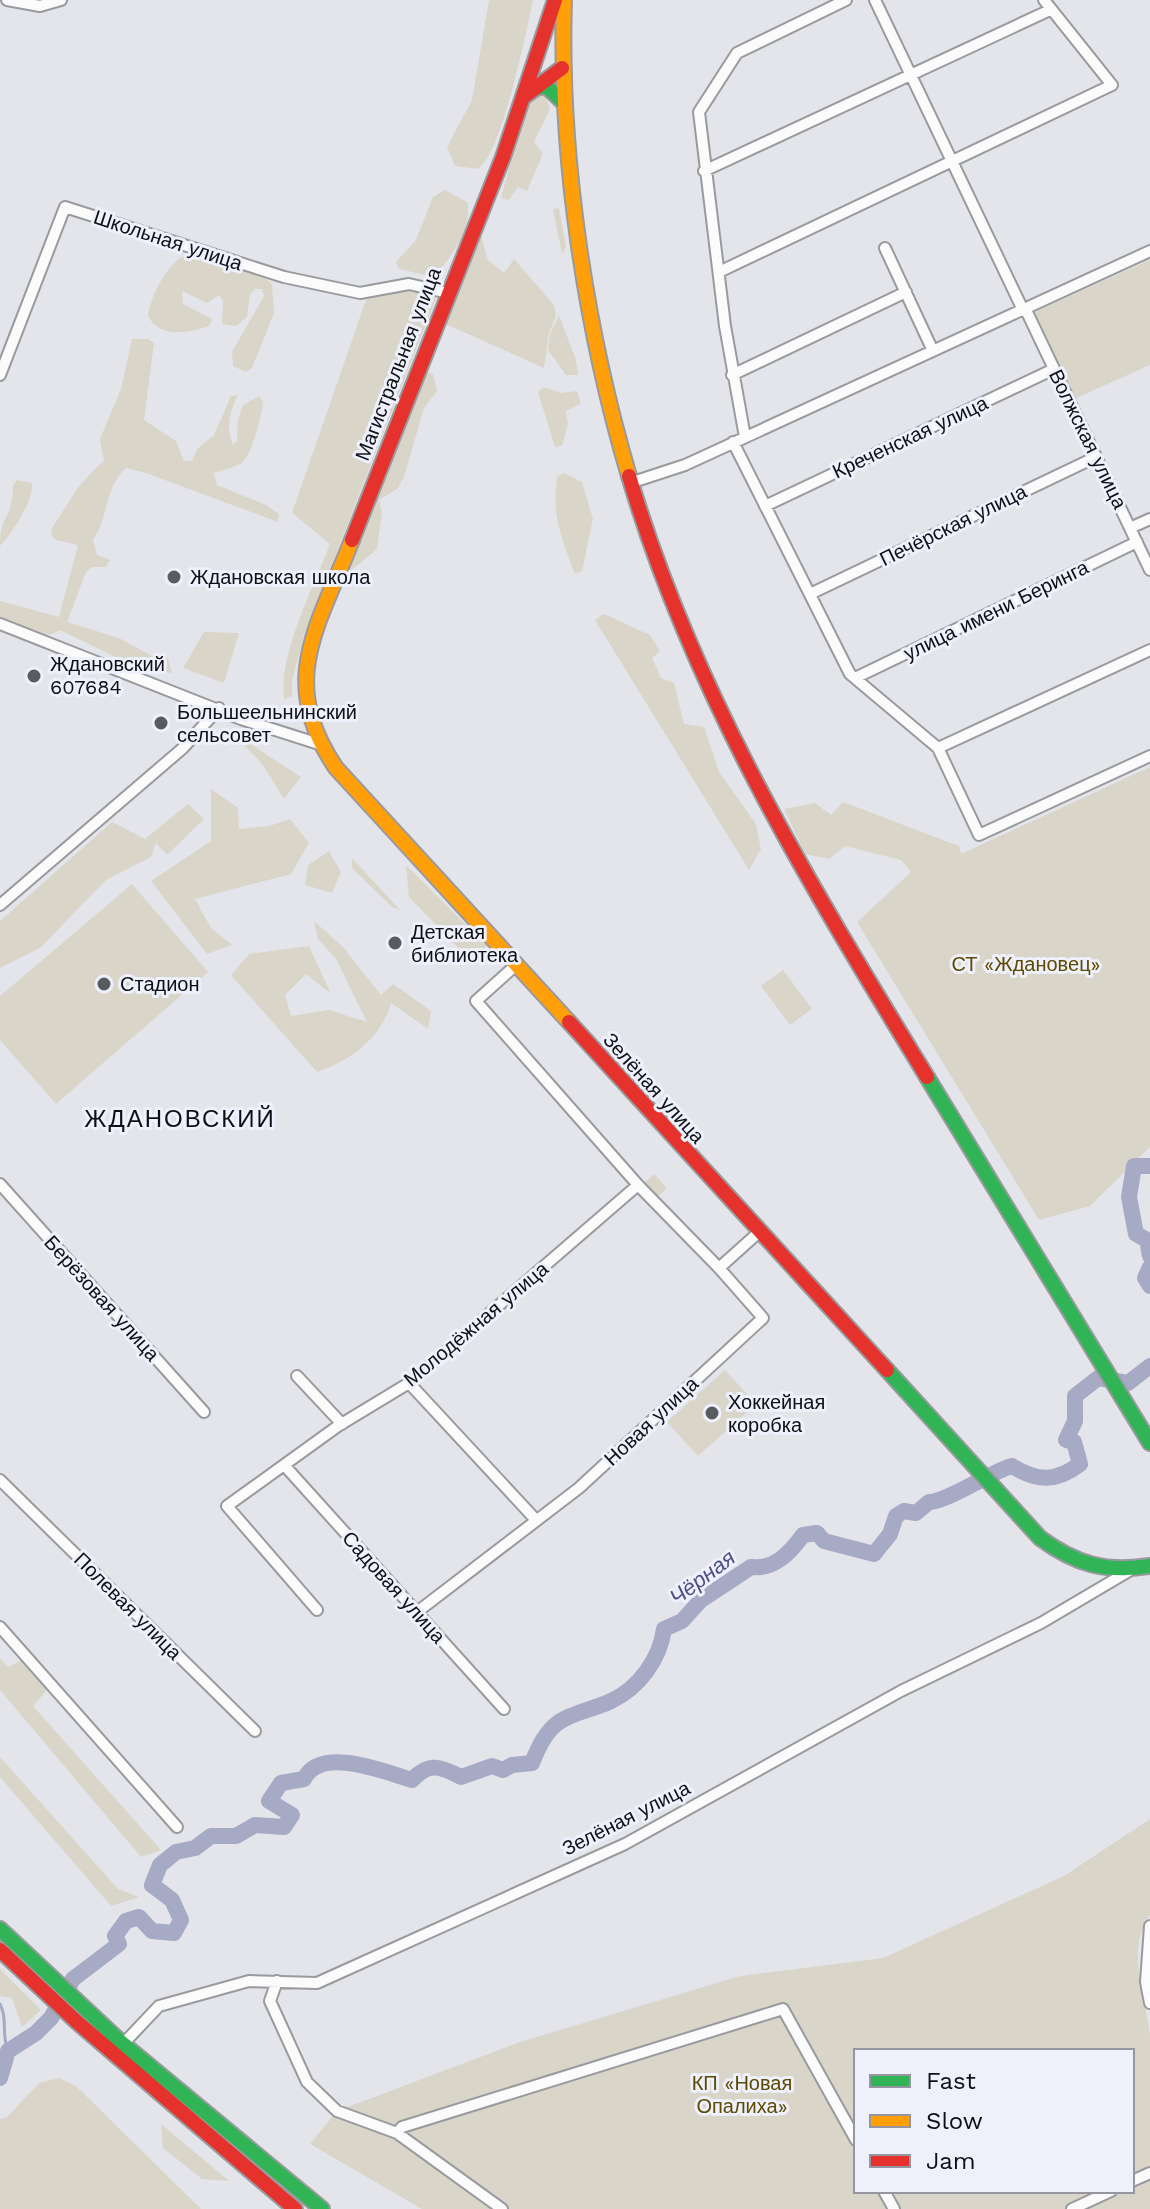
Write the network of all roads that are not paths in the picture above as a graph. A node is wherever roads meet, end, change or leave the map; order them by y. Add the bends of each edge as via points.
1 (7, 0) edge
2 (61, 0) edge
3 (555, 0) edge
4 (564, 0) edge
5 (846, 0) edge
6 (875, 0) edge
7 (1047, 5) edge
8 (562, 68) junction
9 (910, 75) junction
10 (529, 92) junction
11 (563, 102) junction
12 (953, 162) junction
13 (704, 171) junction
14 (885, 248) dead end
15 (1150, 251) edge
16 (719, 272) junction
17 (906, 292) junction
18 (448, 293) junction
19 (1024, 309) junction
20 (933, 351) junction
21 (1054, 369) junction
22 (0, 375) edge
23 (732, 375) junction
24 (745, 437) junction
25 (733, 442) junction
26 (1096, 457) junction
27 (630, 483) junction
28 (765, 506) junction
29 (1150, 519) edge
30 (1130, 528) junction
31 (1137, 542) junction
32 (1150, 570) edge
33 (810, 594) junction
34 (0, 624) edge
35 (1150, 650) edge
36 (855, 678) junction
37 (219, 708) junction
38 (319, 744) junction
39 (938, 748) junction
40 (1150, 756) edge
41 (0, 905) edge
42 (516, 965) junction
43 (0, 1184) edge
44 (638, 1185) junction
45 (758, 1233) junction
46 (719, 1268) junction
47 (297, 1376) dead end
48 (409, 1383) junction
49 (204, 1412) dead end
50 (342, 1424) junction
51 (1150, 1443) edge
52 (284, 1465) junction
53 (0, 1480) edge
54 (536, 1520) junction
55 (1150, 1566) edge
56 (1132, 1569) junction
57 (317, 1610) dead end
58 (417, 1612) junction
59 (0, 1627) edge
60 (504, 1709) dead end
61 (255, 1731) dead end
62 (177, 1827) dead end
63 (1150, 1926) edge
64 (0, 1929) edge
65 (0, 1950) edge
66 (277, 1981) junction
67 (45, 1982) junction
68 (1150, 2003) edge
69 (82, 2016) junction
70 (123, 2044) junction
71 (397, 2133) junction
72 (854, 2136) edge
73 (1107, 2193) edge
74 (295, 2209) edge
75 (322, 2209) edge
76 (502, 2209) edge
77 (1072, 2209) edge

1 - 2 street via 40,6
3 - 10 main road, Магистральная улица
4 - 8 main road
5 - 13 street via 731,60 699,112
6 - 9 street, Волжская улица
7 - 9 street
7 - 12 street via 1112,85
8 - 10 main road
8 - 11 main road
9 - 12 street, Волжская улица
9 - 13 street
10 - 11 main road via 546,86
10 - 18 main road, Магистральная улица
11 - 27 main road via 583,264
12 - 16 street
12 - 19 street, Волжская улица
13 - 16 street
14 - 17 street
15 - 19 street
16 - 23 street
17 - 20 street
17 - 23 street
18 - 22 street, Школьная улица via 409,284 360,293 284,277 65,207
18 - 38 main road, Магистральная улица via 305,664 305,713
19 - 20 street
19 - 21 street, Волжская улица
20 - 24 street
21 - 26 street, Волжская улица
21 - 28 street, Креченская улица
23 - 24 street
24 - 25 street
25 - 27 street
25 - 28 street
26 - 30 street, Волжская улица
26 - 33 street, Печёрская улица
27 - 51 main road via 702,674 767,810
28 - 33 street
29 - 30 street
30 - 31 street, Волжская улица
31 - 32 street, Волжская улица
31 - 36 street, улица имени Беринга
33 - 36 street
34 - 37 street
35 - 39 street
36 - 39 street
37 - 38 street
37 - 41 street via 183,748
38 - 42 main road, Зелёная улица
39 - 40 street via 979,835
42 - 44 street via 476,1001
42 - 45 main road, Зелёная улица
43 - 49 street, Берёзовая улица
44 - 46 street
44 - 48 street, Молодёжная улица
45 - 46 street
45 - 56 main road, Зелёная улица via 1040,1538 1070,1561
46 - 54 street, Новая улица via 763,1318 579,1488
47 - 50 street
48 - 50 street, Молодёжная улица
48 - 54 street
50 - 52 street, Молодёжная улица
52 - 57 street, Молодёжная улица via 227,1506
52 - 58 street, Садовая улица
53 - 61 street, Полевая улица
54 - 58 street, Новая улица
55 - 56 main road, Зелёная улица
56 - 66 street, Зелёная улица via 1041,1623 901,1691 625,1844 317,1983
58 - 60 street, Садовая улица
59 - 62 street
63 - 68 street
64 - 67 main road
65 - 67 main road
66 - 70 street, Зелёная улица via 249,1981 159,2006
66 - 71 street via 270,2001 307,2082 337,2111
67 - 69 main road
69 - 70 main road
69 - 74 main road
70 - 75 main road
71 - 72 street via 402,2127 783,2009
71 - 76 street
73 - 77 street

